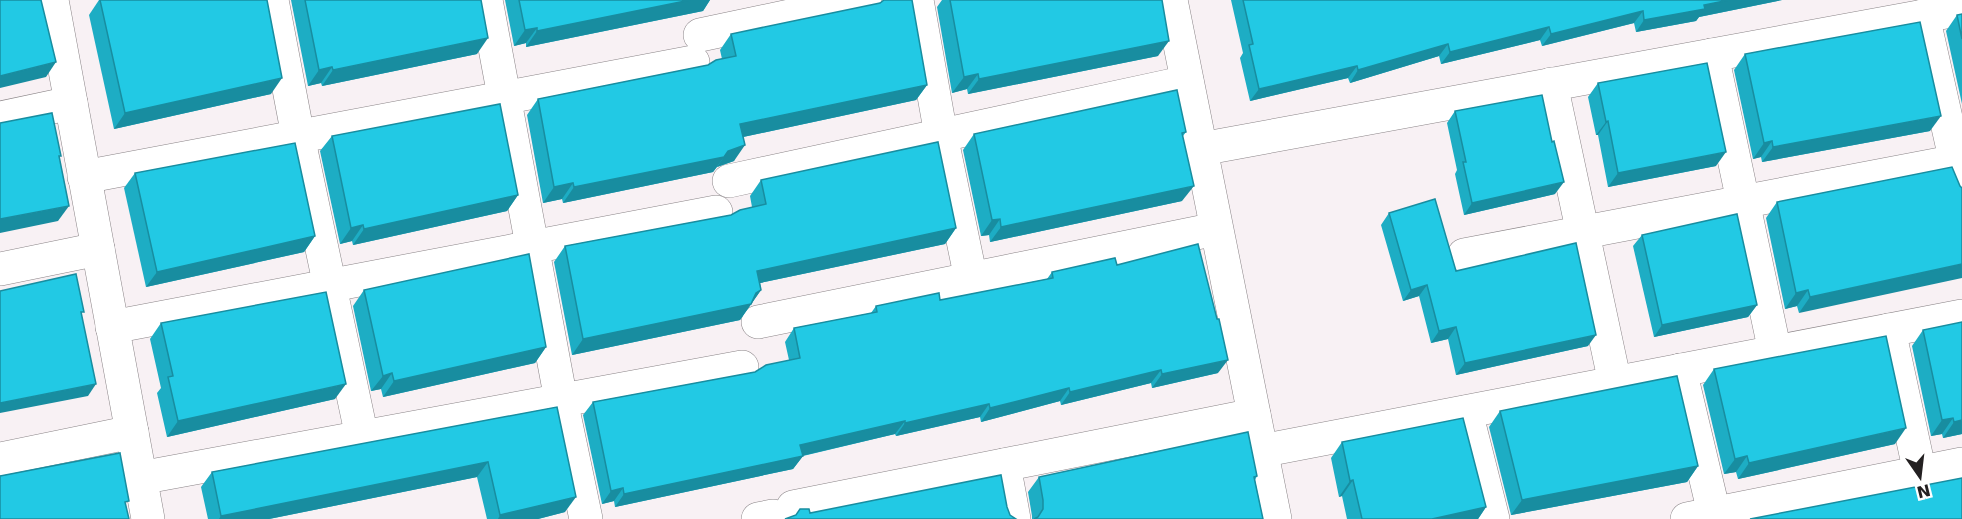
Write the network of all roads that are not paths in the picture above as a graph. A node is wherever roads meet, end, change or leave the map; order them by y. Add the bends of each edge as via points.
1 (52, 0) edge
2 (272, 0) edge
3 (486, 0) edge
4 (865, 0) edge
5 (917, 0) edge
6 (1171, 0) edge
7 (1962, 9) edge
8 (1923, 16) junction
9 (1712, 55) junction
10 (1187, 82) junction
11 (1551, 84) junction
12 (506, 97) junction
13 (71, 104) junction
14 (0, 118) edge
15 (941, 135) junction
16 (298, 136) junction
17 (1200, 150) junction
18 (1960, 170) edge
19 (84, 177) junction
20 (729, 181) dead end
21 (1743, 202) junction
22 (716, 212) dead end
23 (1216, 229) junction
24 (1583, 233) junction
25 (534, 247) junction
26 (98, 249) junction
27 (1464, 255) dead end
28 (0, 269) edge
29 (971, 279) junction
30 (329, 286) junction
31 (1962, 316) edge
32 (758, 322) dead end
33 (112, 327) junction
34 (1889, 330) junction
35 (1775, 352) junction
36 (742, 367) dead end
37 (1680, 370) junction
38 (1615, 383) junction
39 (561, 400) junction
40 (1466, 412) junction
41 (1254, 415) junction
42 (132, 432) junction
43 (362, 437) junction
44 (1261, 451) junction
45 (0, 459) edge
46 (1962, 464) edge
47 (1004, 465) junction
48 (1920, 473) junction
49 (140, 478) junction
50 (775, 514) edge
51 (1701, 516) edge
52 (148, 519) edge
53 (586, 519) edge
54 (1014, 519) edge
55 (1275, 519) edge
56 (1493, 519) edge

1 - 13 street
2 - 16 street
3 - 12 street
4 - 12 street
5 - 15 street
6 - 10 street
7 - 8 street
8 - 9 street
8 - 18 street
9 - 11 street
9 - 21 street
10 - 15 street
10 - 17 street
11 - 17 street
11 - 24 street
12 - 16 street
12 - 25 street
13 - 14 street
13 - 19 street
15 - 20 street
15 - 29 street
16 - 19 street
16 - 30 street
17 - 23 street
18 - 21 street
19 - 26 street
21 - 24 street
21 - 35 street
22 - 25 street
23 - 29 street
23 - 41 street
24 - 27 street
24 - 38 street
25 - 30 street
25 - 39 street
26 - 28 street
26 - 33 street
29 - 32 street
30 - 33 street
30 - 43 street
31 - 34 street
33 - 42 street
34 - 35 street
34 - 48 street
35 - 37 street
36 - 39 street
37 - 38 street
37 - 51 street
38 - 40 street
39 - 43 street
39 - 53 street
40 - 44 street
40 - 56 street
41 - 44 street
41 - 47 street
42 - 45 street
42 - 49 street
43 - 49 street
44 - 55 street
46 - 48 street
47 - 50 street
47 - 54 street
48 - 51 street
49 - 52 street

